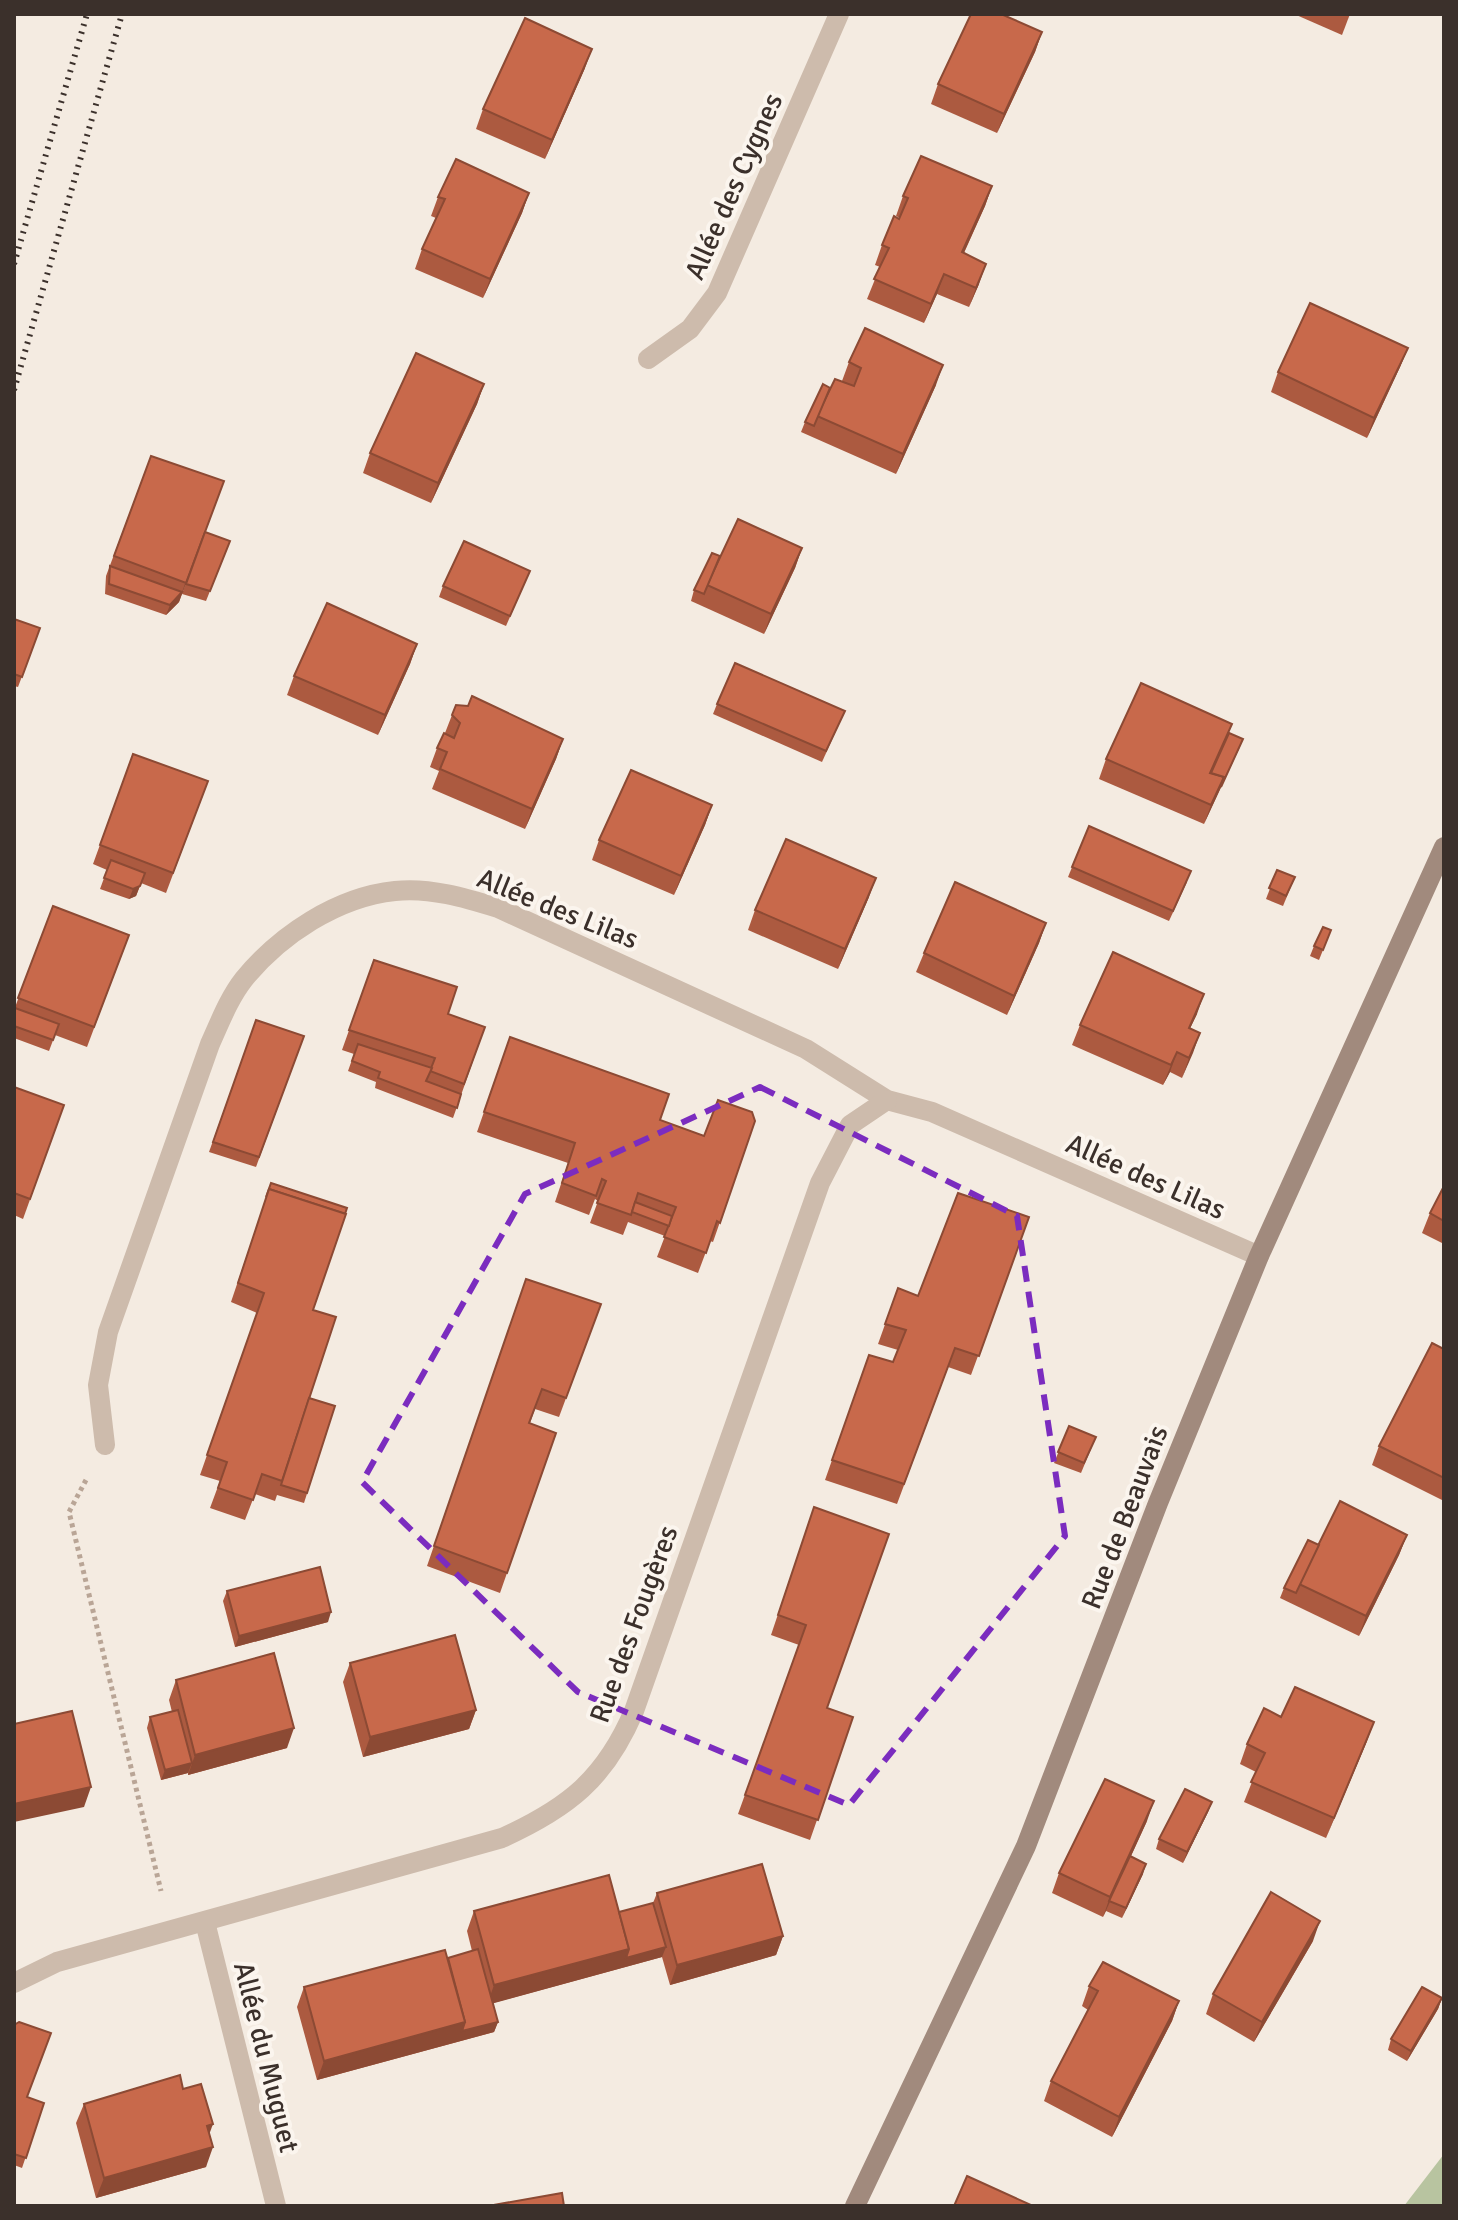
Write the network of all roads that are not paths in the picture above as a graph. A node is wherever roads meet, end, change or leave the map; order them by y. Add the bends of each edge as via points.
1 (839, 14) edge
2 (648, 359) dead end
3 (1444, 847) edge
4 (887, 1100) junction
5 (1259, 1256) junction
6 (105, 1445) road end
7 (205, 1922) junction
8 (14, 1983) edge
9 (276, 2206) edge
10 (855, 2206) edge

1 - 2 street, Allée des Cygnes via 717,293 690,329
3 - 5 street, Rue de Beauvais
4 - 5 street, Allée des Lilas via 932,1112
4 - 6 street, Allée des Lilas via 806,1049 498,908 464,898 395,891 325,914 298,928 243,980 210,1044 108,1332 98,1385
4 - 7 street, Rue des Fougères via 850,1125 820,1183 634,1711 606,1765 560,1808 502,1838
5 - 10 street, Rue de Beauvais via 1037,1820
7 - 8 street, Rue des Fougères via 57,1962
7 - 9 street, Allée du Muguet

